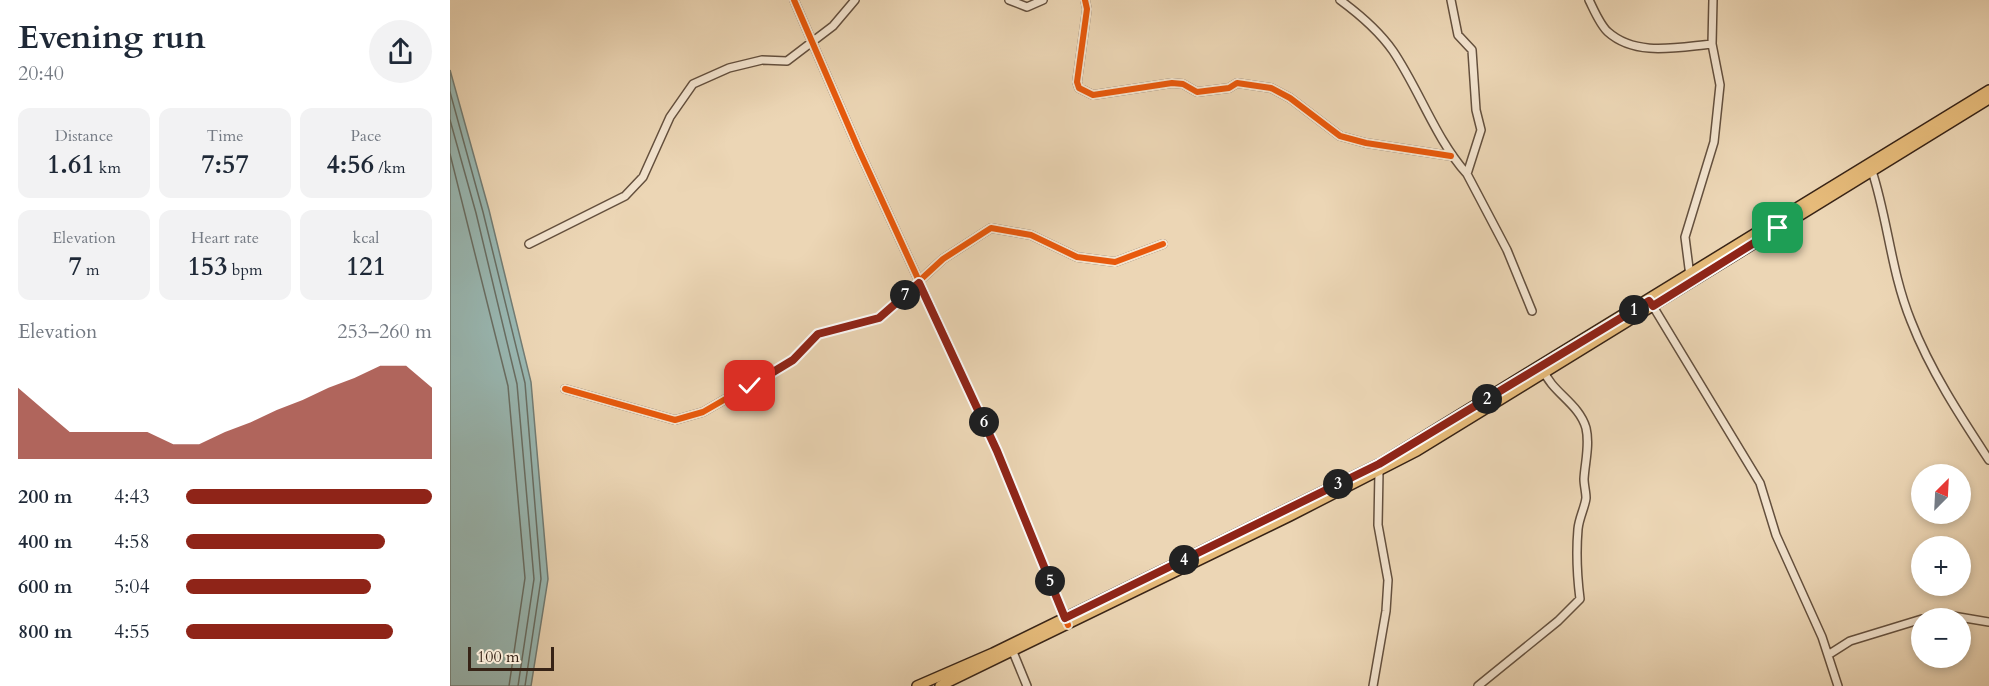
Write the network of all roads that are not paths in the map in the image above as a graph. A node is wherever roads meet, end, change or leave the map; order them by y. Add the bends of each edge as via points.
1 (794, 0) edge
2 (855, 0) edge
3 (1009, 0) edge
4 (1043, 0) edge
5 (1085, 0) edge
6 (1340, 0) edge
7 (1451, 0) edge
8 (1589, 0) edge
9 (1713, 0) edge
10 (813, 40) junction
11 (1712, 44) junction
12 (1989, 90) edge
13 (1989, 99) edge
14 (1451, 156) junction
15 (1872, 171) junction
16 (1467, 174) junction
17 (529, 243) dead end
18 (1163, 244) dead end
19 (1691, 278) junction
20 (919, 283) junction
21 (1651, 303) junction
22 (1532, 311) dead end
23 (1543, 370) junction
24 (565, 390) dead end
25 (1989, 460) edge
26 (1379, 471) junction
27 (1971, 619) edge
28 (1067, 621) junction
29 (1911, 622) edge
30 (1989, 622) edge
31 (1012, 648) junction
32 (1828, 655) junction
33 (917, 686) edge
34 (940, 686) edge
35 (1027, 686) edge
36 (1373, 686) edge
37 (1478, 686) edge
38 (1838, 686) edge

1 - 10 street
2 - 10 street via 833,26
3 - 4 street via 1027,7
5 - 14 street via 1077,82 1079,88 1093,95 1172,83 1197,92 1247,83 1271,88 1290,98 1340,136
6 - 14 street via 1356,11 1392,51
7 - 16 street via 1458,35 1472,50 1481,130
8 - 11 street via 1606,31 1626,45 1654,48
9 - 11 street
10 - 17 street via 788,61 762,60 729,68 693,84 669,117 643,177 625,196
10 - 20 street
11 - 19 street via 1720,85 1714,142 1685,237
12 - 19 main road
13 - 15 main road
14 - 16 street
15 - 19 main road
15 - 25 street via 1885,212 1893,266 1910,320
16 - 22 street via 1508,250
18 - 20 street via 1115,262 1077,257 1031,235 991,228 959,247
19 - 21 main road
20 - 24 street via 879,318 818,334 793,360 704,412 675,420
20 - 28 street via 997,451
21 - 23 main road
21 - 32 street via 1760,483 1776,535
23 - 26 main road
23 - 28 main road via 1379,464
23 - 37 street via 1586,426 1586,498 1578,530 1580,598 1558,621
26 - 28 main road
26 - 36 street via 1378,525 1388,580
27 - 30 street
28 - 31 main road
29 - 32 street via 1850,641
31 - 33 main road
31 - 34 main road
31 - 35 street
32 - 38 street

